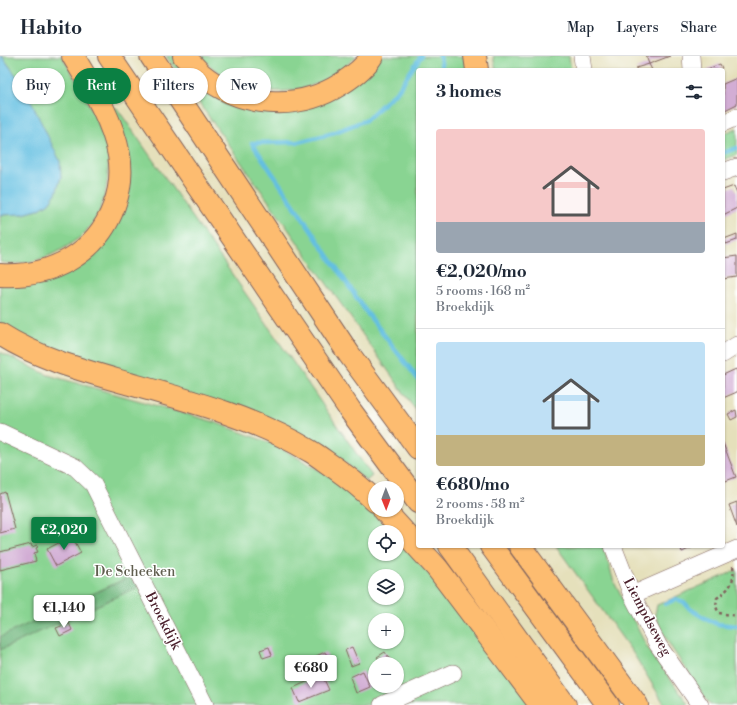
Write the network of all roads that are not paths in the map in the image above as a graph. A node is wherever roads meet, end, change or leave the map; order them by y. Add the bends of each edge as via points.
1 (73, 56) edge
2 (109, 56) edge
3 (151, 56) edge
4 (184, 56) edge
5 (372, 56) edge
6 (475, 56) edge
7 (582, 56) edge
8 (691, 56) edge
9 (477, 68) edge
10 (584, 68) edge
11 (692, 68) edge
12 (737, 118) edge
13 (725, 122) edge
14 (737, 167) edge
15 (725, 171) edge
16 (0, 275) edge
17 (0, 334) edge
18 (737, 345) edge
19 (725, 353) edge
20 (0, 432) edge
21 (416, 445) edge
22 (368, 495) edge
23 (416, 499) edge
24 (390, 517) edge
25 (416, 546) edge
26 (418, 548) edge
27 (451, 548) edge
28 (492, 548) edge
29 (521, 548) edge
30 (614, 548) edge
31 (729, 548) edge
32 (632, 595) junction
33 (453, 673) dead end
34 (205, 705) edge
35 (382, 705) edge
36 (543, 705) edge
37 (565, 705) edge
38 (608, 705) edge
39 (637, 705) edge
40 (700, 705) edge

1 - 16 highway via 109,121 121,169 118,196 107,223 93,242 77,254 47,269 20,275
2 - 23 highway via 350,410
3 - 21 highway via 349,354
4 - 5 highway via 201,74 223,88 249,100 273,102 312,98 331,90 353,77
6 - 9 highway
7 - 10 street
8 - 11 street
12 - 13 street
14 - 15 street
17 - 22 highway via 40,355 190,401 266,428 311,451
18 - 19 street
20 - 34 street, Broekdijk via 75,467 93,484
24 - 25 highway
26 - 36 highway
27 - 37 highway
28 - 38 highway
29 - 39 highway
30 - 32 street, Liempdseweg
31 - 32 street
32 - 40 street, Liempdseweg via 658,645
33 - 35 street

